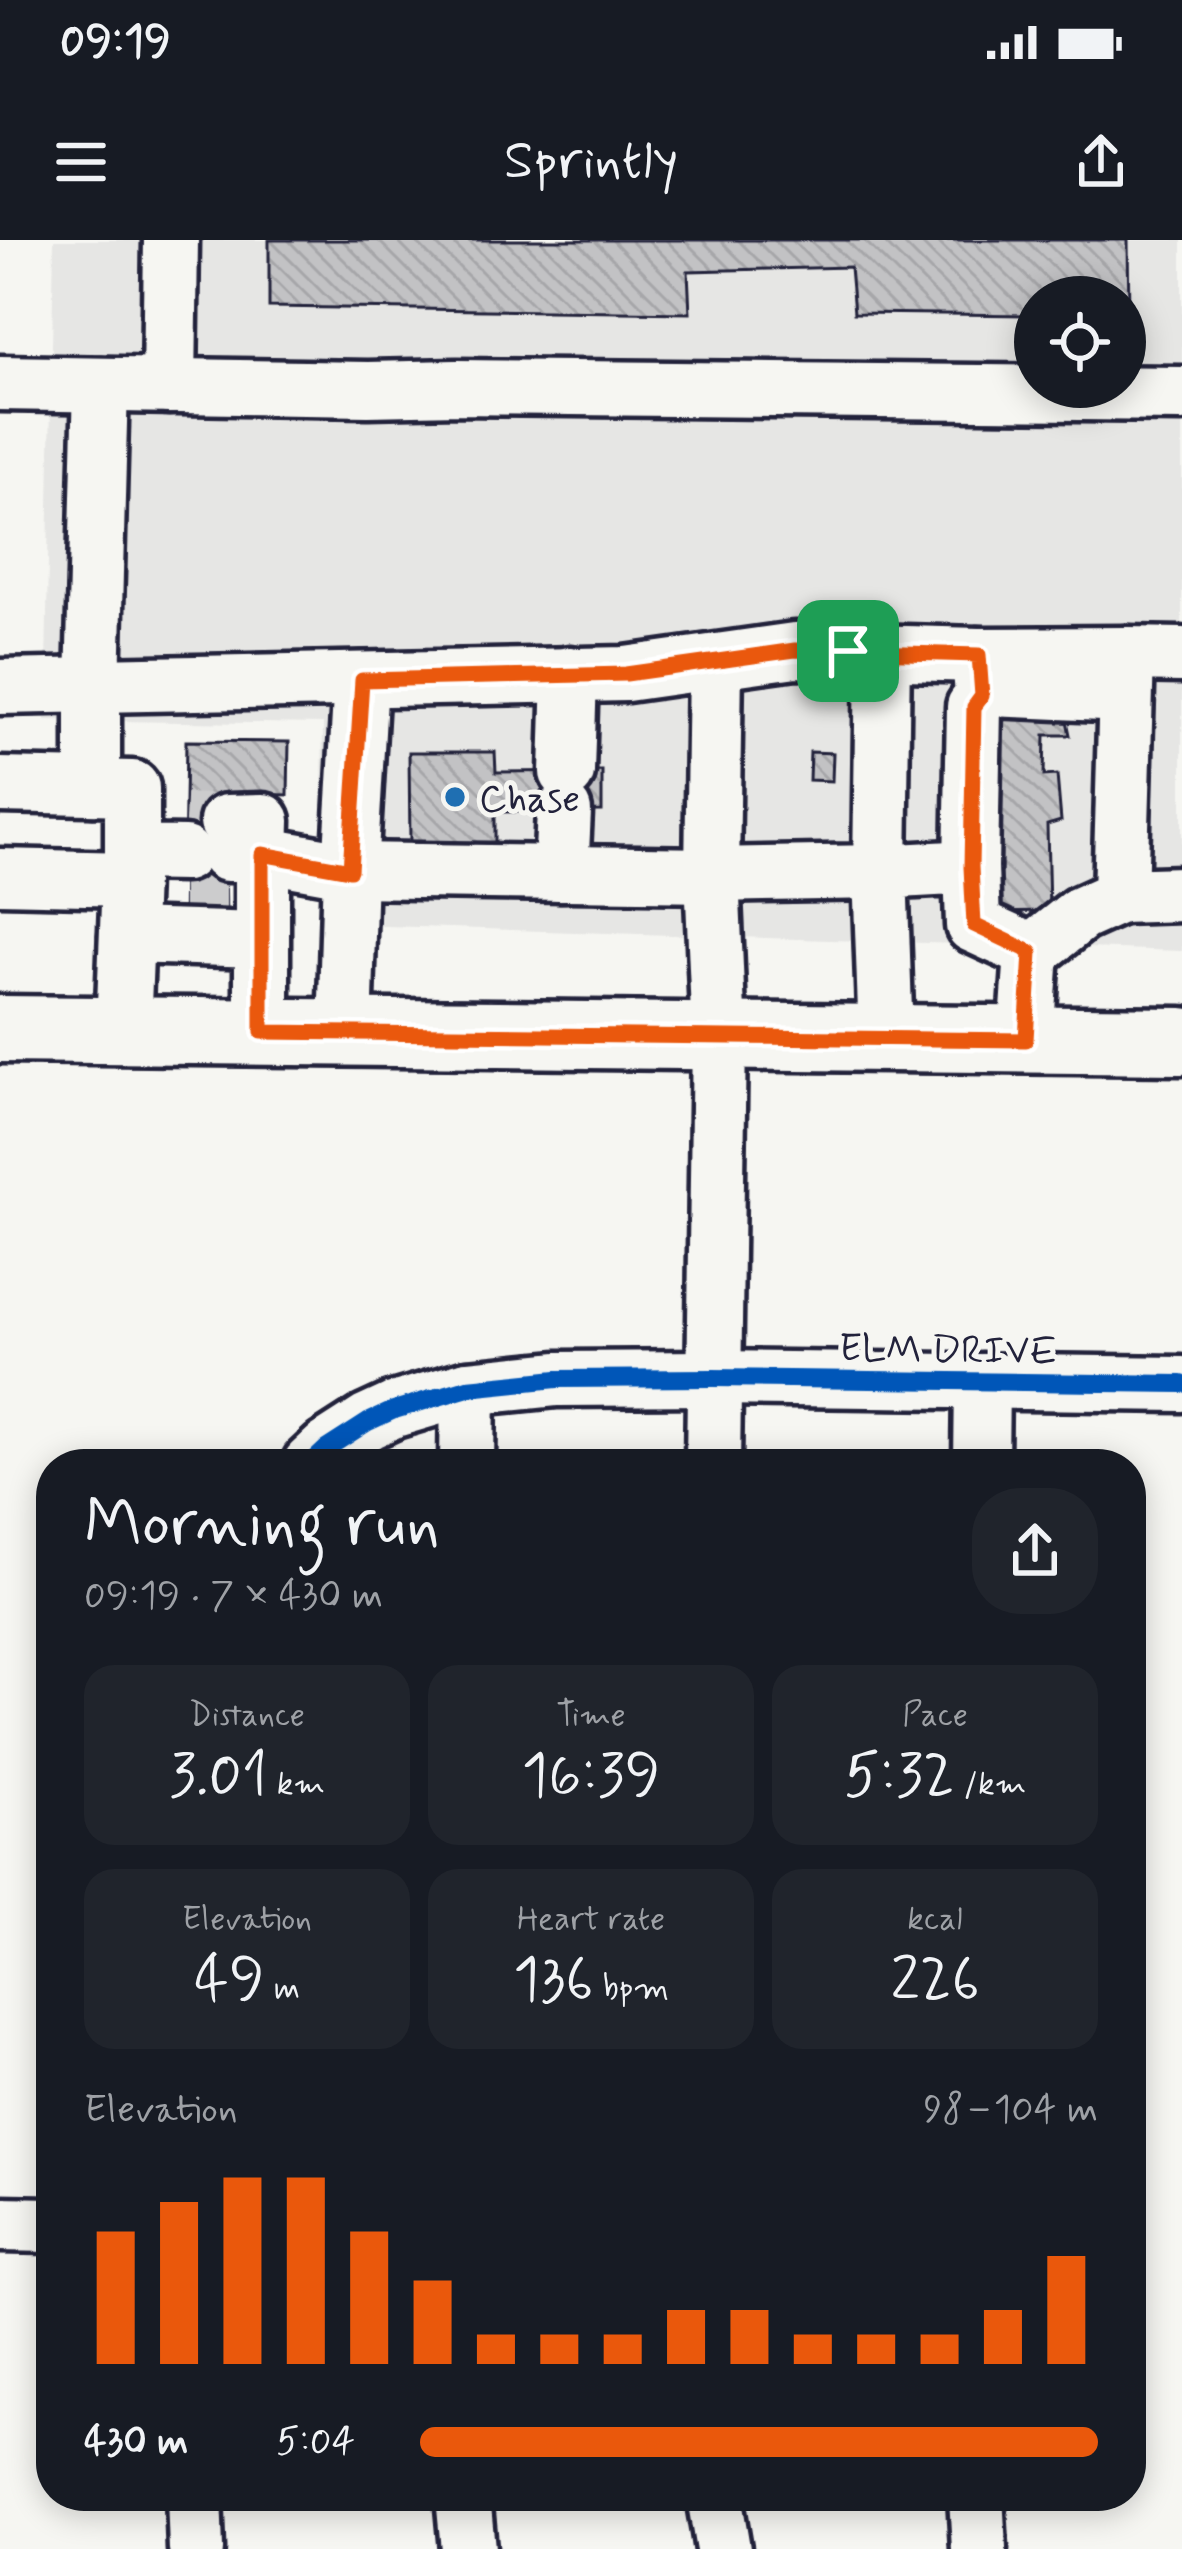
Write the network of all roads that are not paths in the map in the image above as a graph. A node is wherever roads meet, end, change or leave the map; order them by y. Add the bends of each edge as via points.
1 (171, 240) edge
2 (0, 383) edge
3 (101, 385) junction
4 (169, 386) junction
5 (1182, 394) edge
6 (865, 652) junction
7 (1182, 655) edge
8 (716, 664) junction
9 (570, 674) junction
10 (980, 675) junction
11 (1126, 675) junction
12 (362, 680) junction
13 (93, 685) junction
14 (0, 687) edge
15 (0, 785) edge
16 (971, 867) junction
17 (184, 869) junction
18 (350, 870) junction
19 (864, 872) junction
20 (561, 873) junction
21 (712, 875) junction
22 (0, 876) edge
23 (1182, 894) edge
24 (1120, 896) junction
25 (1031, 952) junction
26 (0, 1029) edge
27 (124, 1031) junction
28 (262, 1032) junction
29 (345, 1033) junction
30 (719, 1037) junction
31 (886, 1039) junction
32 (1026, 1040) junction
33 (1182, 1041) edge
34 (713, 1378) junction
35 (982, 1382) junction
36 (1182, 1384) edge
37 (468, 1388) junction
38 (326, 1449) edge
39 (467, 1449) edge
40 (712, 1449) edge
41 (981, 1449) edge
42 (0, 2224) edge
43 (36, 2224) edge
44 (195, 2511) edge
45 (465, 2511) edge
46 (717, 2511) edge
47 (977, 2511) edge
48 (196, 2549) edge
49 (468, 2549) edge
50 (723, 2549) edge
51 (979, 2549) edge

1 - 4 street
2 - 3 street
3 - 4 street
3 - 13 street
4 - 5 street
6 - 8 street via 795,650
6 - 10 street
6 - 19 street
7 - 11 street
8 - 9 street
8 - 21 street
9 - 12 street
9 - 20 street
10 - 11 street via 991,689
10 - 16 street
11 - 24 street
12 - 13 street
12 - 18 street
13 - 14 street
13 - 17 street
15 - 17 street
16 - 19 street
16 - 25 street via 974,925
17 - 18 street
17 - 22 street
17 - 27 street
17 - 28 street
18 - 20 street
18 - 29 street
19 - 21 street
19 - 31 street
20 - 21 street
21 - 30 street
23 - 24 street
24 - 25 street via 1080,914
25 - 32 street
26 - 27 main road
27 - 28 main road
28 - 29 main road
29 - 30 main road
30 - 31 main road
30 - 34 street
31 - 32 main road
32 - 33 main road
34 - 35 street, ELM DRIVE
34 - 37 street, ELM DRIVE
34 - 40 street
35 - 36 street, ELM DRIVE
35 - 41 street
37 - 38 street, ELM DRIVE via 394,1410
37 - 39 street
42 - 43 street
44 - 48 street
45 - 49 street
46 - 50 street
47 - 51 street

